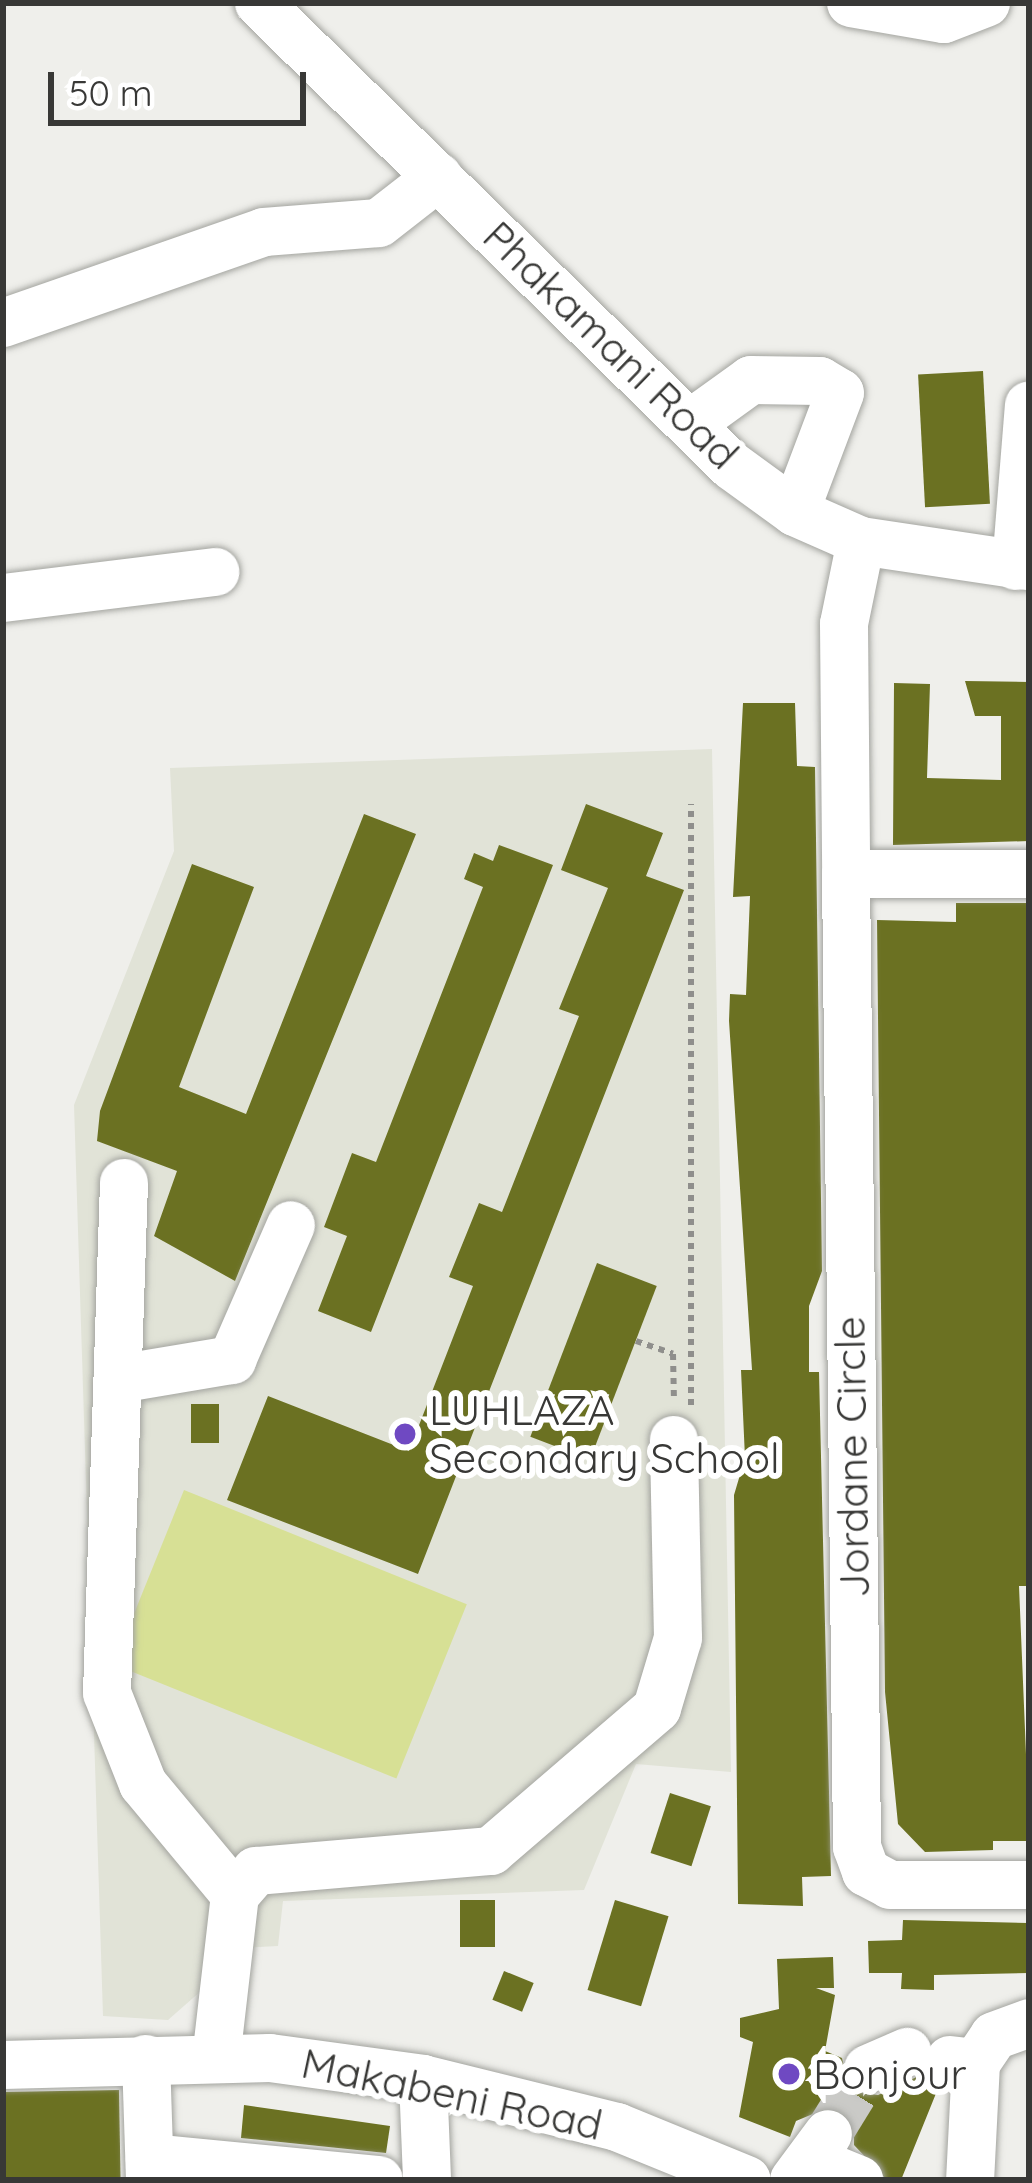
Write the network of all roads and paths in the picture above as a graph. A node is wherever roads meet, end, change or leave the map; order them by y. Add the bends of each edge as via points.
1 (259, 3) edge
2 (851, 3) edge
3 (986, 3) edge
4 (438, 177) junction
5 (3, 323) edge
6 (1029, 406) edge
7 (690, 424) junction
8 (795, 512) junction
9 (861, 541) junction
10 (1022, 566) edge
11 (215, 572) dead end
12 (3, 598) edge
13 (691, 804) dead end
14 (846, 874) junction
15 (1029, 874) edge
16 (124, 1183) dead end
17 (291, 1226) dead end
18 (636, 1341) dead end
19 (118, 1379) junction
20 (674, 1440) junction
21 (1029, 1885) edge
22 (235, 1895) junction
23 (1029, 2023) edge
24 (146, 2059) junction
25 (216, 2059) junction
26 (3, 2065) edge
27 (423, 2079) junction
28 (812, 2158) edge
29 (171, 2170) edge
30 (379, 2180) edge
31 (427, 2180) edge
32 (748, 2180) edge
33 (859, 2180) edge
34 (970, 2180) edge

1 - 4 street, Phakamani Road
2 - 3 street via 944,19
4 - 5 street via 379,223 264,232
4 - 7 street, Phakamani Road
6 - 10 street
7 - 8 street, Phakamani Road
7 - 8 street via 751,380 820,381 840,393
8 - 9 street, Phakamani Road
9 - 10 street, Phakamani Road
9 - 14 street, Jordane Circle via 844,624
11 - 12 street
13 - 20 path via 692,1440
14 - 15 street
14 - 21 street, Jordane Circle via 859,1861 890,1885
16 - 19 street
17 - 19 street via 232,1360 212,1372
18 - 20 path via 673,1354
19 - 22 street via 107,1694 143,1784
20 - 22 street via 678,1638 657,1708 491,1851 273,1862
22 - 25 street
23 - 34 street via 925,2061
24 - 25 street, Makabeni Road
24 - 26 street, Makabeni Road
24 - 29 street
25 - 27 street, Makabeni Road
27 - 31 street
27 - 32 street, Makabeni Road via 617,2127
28 - 33 street
29 - 30 street

